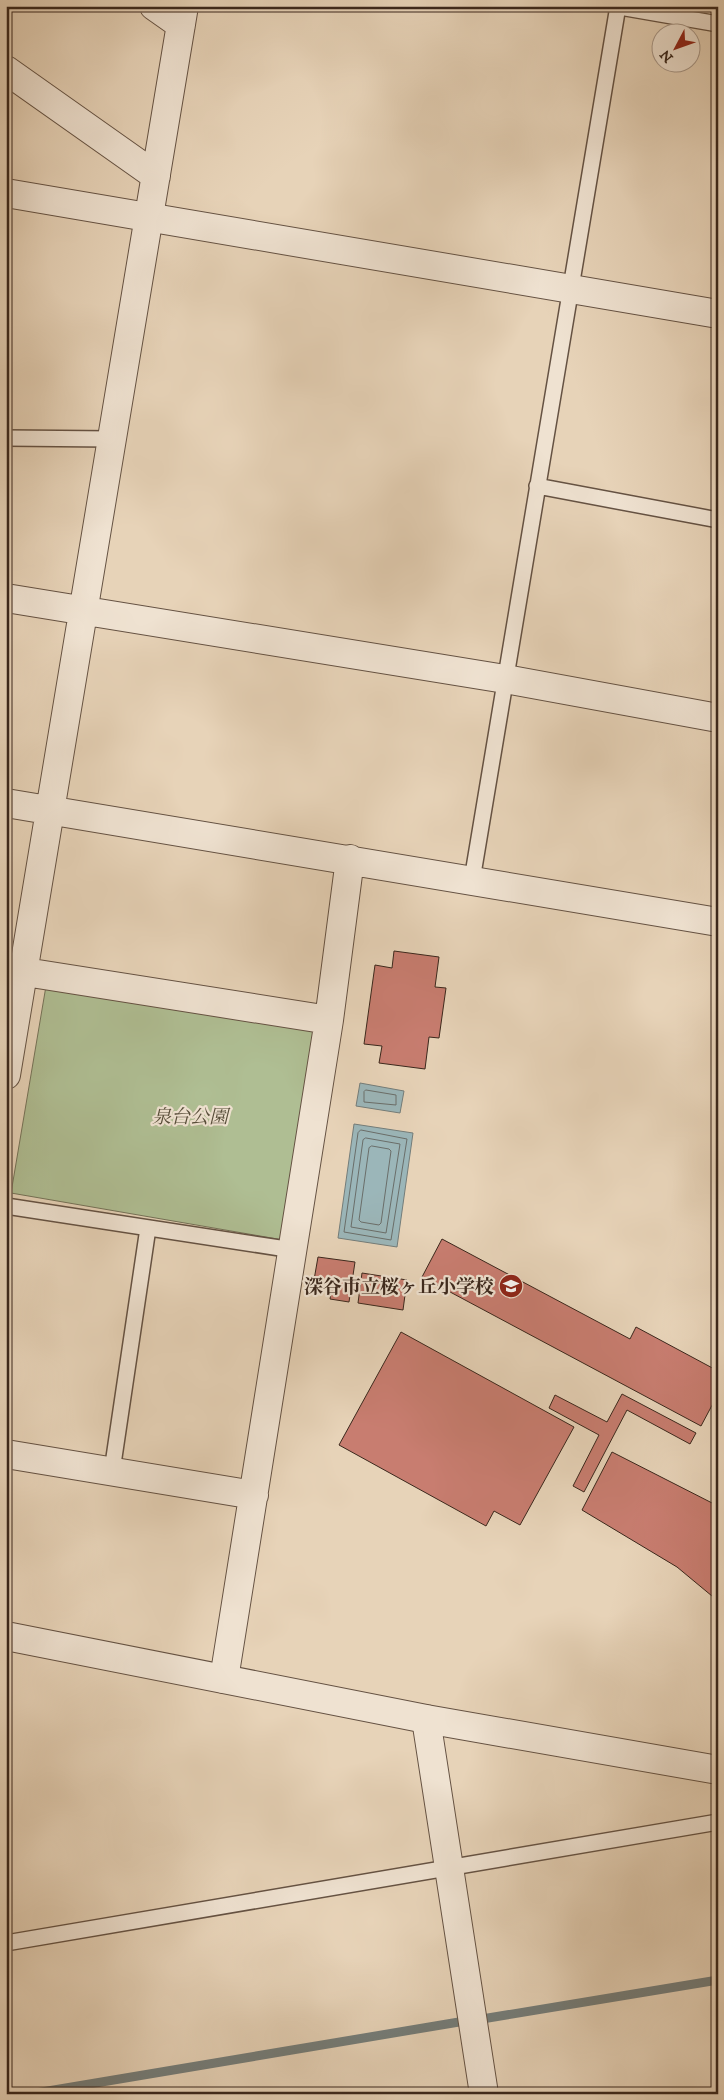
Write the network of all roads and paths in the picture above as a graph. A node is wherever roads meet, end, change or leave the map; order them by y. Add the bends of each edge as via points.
1 (154, 6) edge
2 (617, 6) edge
3 (182, 16) edge
4 (718, 24) edge
5 (6, 70) edge
6 (156, 176) junction
7 (6, 193) edge
8 (149, 216) junction
9 (571, 288) junction
10 (718, 314) edge
11 (6, 438) edge
12 (112, 439) junction
13 (537, 486) junction
14 (718, 520) edge
15 (6, 598) edge
16 (84, 610) junction
17 (506, 679) junction
18 (718, 718) edge
19 (6, 803) edge
20 (50, 810) junction
21 (350, 859) junction
22 (472, 880) junction
23 (718, 922) edge
24 (15, 970) edge
25 (329, 1020) junction
26 (6, 1074) edge
27 (6, 1206) edge
28 (148, 1228) junction
29 (293, 1250) junction
30 (6, 1454) edge
31 (112, 1471) junction
32 (254, 1495) junction
33 (6, 1636) edge
34 (224, 1679) junction
35 (426, 1719) junction
36 (718, 1770) edge
37 (718, 1822) edge
38 (449, 1867) junction
39 (6, 1943) edge
40 (484, 2094) edge

1 - 3 street
2 - 4 lane
2 - 9 lane
3 - 6 street
5 - 6 street
6 - 8 street
7 - 8 street
8 - 9 street
8 - 12 street
9 - 10 street
9 - 13 lane
11 - 12 lane
12 - 16 street
13 - 14 lane
13 - 17 lane
15 - 16 street
16 - 17 street
16 - 20 street
17 - 18 street
17 - 22 lane
19 - 20 street
20 - 21 street
20 - 24 street
21 - 22 street
21 - 25 street
22 - 23 street
24 - 25 street
24 - 26 street
25 - 29 street
27 - 28 lane
28 - 29 lane
28 - 31 lane
29 - 32 street
30 - 31 street
31 - 32 street
32 - 34 street
33 - 34 street
34 - 35 street
35 - 36 street
35 - 38 street
37 - 38 lane
38 - 39 lane
38 - 40 street

